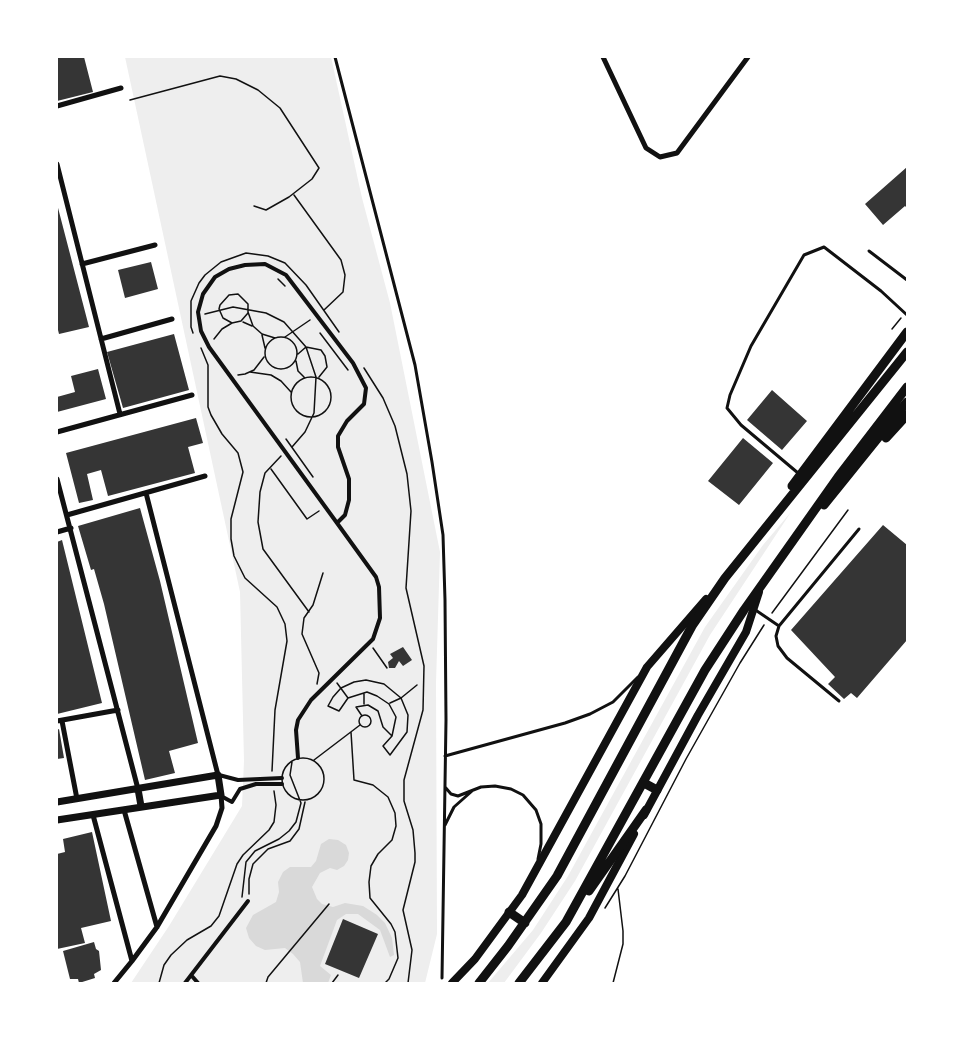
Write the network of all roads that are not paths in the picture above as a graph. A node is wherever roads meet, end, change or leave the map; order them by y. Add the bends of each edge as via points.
1 (335, 57) edge
2 (603, 57) edge
3 (748, 57) edge
4 (121, 88) dead end
5 (57, 106) edge
6 (57, 164) edge
7 (155, 245) dead end
8 (869, 251) dead end
9 (82, 264) junction
10 (907, 280) edge
11 (906, 314) edge
12 (171, 318) dead end
13 (907, 332) edge
14 (101, 339) junction
15 (907, 352) edge
16 (907, 387) edge
17 (192, 395) dead end
18 (907, 402) edge
19 (120, 414) junction
20 (907, 415) edge
21 (57, 432) edge
22 (800, 474) junction
23 (205, 476) dead end
24 (57, 479) edge
25 (843, 483) junction
26 (146, 494) junction
27 (67, 514) junction
28 (337, 523) junction
29 (70, 528) junction
30 (859, 529) dead end
31 (763, 530) junction
32 (57, 532) edge
33 (771, 570) junction
34 (725, 578) junction
35 (754, 609) junction
36 (779, 626) junction
37 (647, 667) junction
38 (839, 701) dead end
39 (118, 710) junction
40 (59, 721) edge
41 (445, 756) junction
42 (298, 758) road end
43 (218, 775) junction
44 (272, 781) junction
45 (282, 781) road end
46 (644, 783) junction
47 (445, 786) junction
48 (138, 789) junction
49 (473, 790) junction
50 (657, 790) junction
51 (221, 795) junction
52 (77, 799) junction
53 (57, 802) edge
54 (141, 806) junction
55 (124, 810) junction
56 (646, 810) junction
57 (93, 815) junction
58 (57, 820) edge
59 (444, 829) junction
60 (530, 880) junction
61 (248, 901) road end
62 (509, 912) junction
63 (566, 922) junction
64 (525, 923) junction
65 (157, 927) junction
66 (132, 961) junction
67 (192, 975) junction
68 (442, 978) dead end
69 (114, 983) edge
70 (185, 983) edge
71 (198, 983) edge
72 (452, 983) edge
73 (479, 983) edge
74 (519, 983) edge
75 (543, 983) edge

1 - 41 lane via 411,345 434,471 444,554
2 - 3 street via 646,147 660,157 677,153
4 - 5 street
6 - 9 street
7 - 9 street
8 - 10 lane
9 - 14 street
11 - 22 lane via 824,247 804,255 751,346 727,408 741,425
12 - 14 street
13 - 22 highway
14 - 19 street
15 - 31 highway
16 - 33 highway
17 - 19 street
18 - 25 highway
19 - 21 street
20 - 25 highway
22 - 31 highway
23 - 26 street
24 - 27 street
25 - 33 highway
26 - 27 street
26 - 43 street
27 - 29 street
28 - 28 street via 345,515 350,500 338,436 364,404 366,388 353,363 286,275 265,264 229,269 215,277 203,294 198,312 201,331
28 - 42 street via 376,577 380,618 370,642 316,695 298,720
29 - 32 street
29 - 39 street
30 - 36 lane
31 - 34 highway
33 - 35 main road
33 - 46 highway via 705,670
34 - 37 main road
34 - 64 highway via 692,626 557,876
35 - 36 lane
35 - 50 main road via 746,632
36 - 38 lane via 778,646 787,658
37 - 41 lane via 613,702 590,714
37 - 60 main road
39 - 40 street
39 - 48 street
40 - 52 street
41 - 47 lane
43 - 44 street
43 - 48 street
43 - 51 street
44 - 45 street
44 - 51 street via 240,789 232,802
46 - 50 highway
46 - 63 highway
47 - 49 lane via 455,795
47 - 59 lane
48 - 52 street
48 - 54 street
49 - 59 lane via 454,807
49 - 60 lane via 503,786 518,791 533,805 541,824 541,844
50 - 56 main road
51 - 54 street
51 - 65 street via 221,814 216,826
52 - 53 street
54 - 55 street
55 - 57 street
55 - 65 street
56 - 63 highway
56 - 75 main road via 589,918
57 - 58 street
57 - 66 street
59 - 68 lane
60 - 62 main road
61 - 67 street
62 - 64 highway
62 - 72 main road
63 - 74 highway
64 - 73 highway
65 - 66 street
66 - 69 street
67 - 70 street
67 - 71 street

